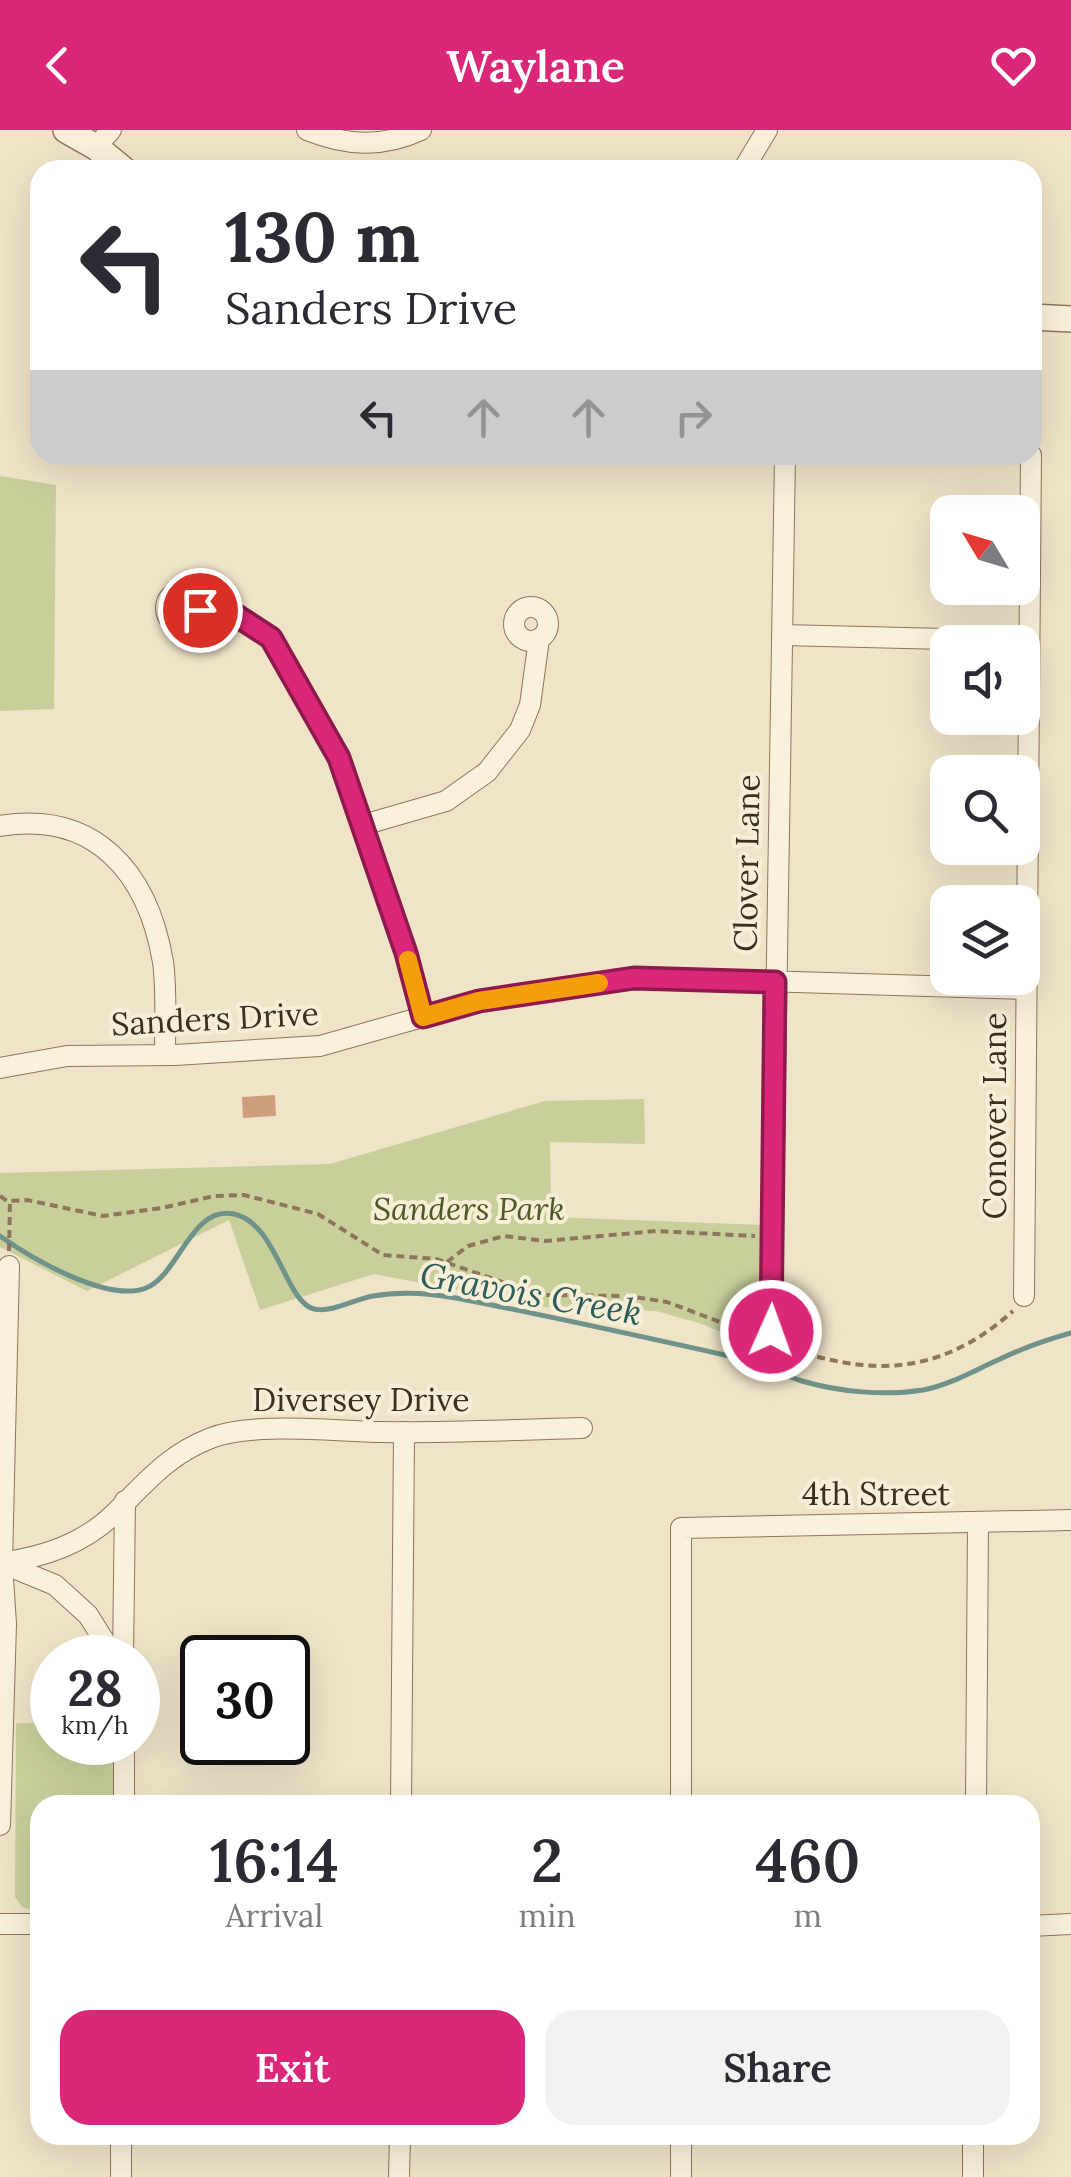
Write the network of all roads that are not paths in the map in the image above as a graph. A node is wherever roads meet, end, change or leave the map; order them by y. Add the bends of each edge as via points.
1 (66, 130) edge
2 (307, 130) edge
3 (421, 130) edge
4 (766, 130) edge
5 (104, 138) edge
6 (118, 160) edge
7 (749, 160) edge
8 (1042, 317) edge
9 (1071, 319) edge
10 (784, 465) edge
11 (1031, 465) edge
12 (200, 610) dead end
13 (1029, 625) edge
14 (782, 635) junction
15 (538, 639) dead end
16 (930, 639) edge
17 (1028, 735) edge
18 (362, 825) junction
19 (0, 826) edge
20 (1027, 885) edge
21 (775, 982) junction
22 (930, 984) edge
23 (1026, 995) edge
24 (423, 1017) junction
25 (166, 1055) junction
26 (0, 1068) edge
27 (9, 1263) road end
28 (1024, 1296) road end
29 (764, 1336) road end
30 (582, 1428) dead end
31 (404, 1432) junction
32 (124, 1501) junction
33 (1071, 1520) edge
34 (978, 1523) junction
35 (1, 1563) edge
36 (100, 1635) edge
37 (124, 1635) edge
38 (124, 1765) edge
39 (124, 1795) edge
40 (401, 1795) edge
41 (681, 1795) edge
42 (976, 1795) edge
43 (0, 1825) edge
44 (0, 1924) edge
45 (30, 1924) edge
46 (1071, 1924) edge
47 (1040, 1926) edge
48 (122, 2145) edge
49 (400, 2145) edge
50 (681, 2145) edge
51 (973, 2145) edge
52 (121, 2177) edge
53 (399, 2177) edge
54 (680, 2177) edge
55 (973, 2177) edge

1 - 5 street
2 - 3 street via 372,144
4 - 7 street
5 - 6 street
8 - 9 street
10 - 14 street, Clover Lane
11 - 13 street, Conover Lane
12 - 18 street via 231,612 271,638 339,758
14 - 16 street
14 - 21 street, Clover Lane
15 - 18 street via 530,705 520,730 487,772 446,800
17 - 20 street, Conover Lane
18 - 24 street
19 - 25 street via 38,822 73,830 132,874 162,960
21 - 22 street, Sanders Drive
21 - 24 street, Sanders Drive via 634,978 479,1001
21 - 29 street, Clover Lane via 774,1238
23 - 28 street, Conover Lane
24 - 25 street, Sanders Drive via 320,1046
25 - 26 street, Sanders Drive via 67,1056
27 - 35 street
30 - 31 street, Diversey Drive
31 - 32 street, Diversey Drive via 234,1430 172,1458
31 - 40 street
32 - 35 street, Diversey Drive via 60,1550
32 - 37 street
33 - 34 street, 4th Street
34 - 41 street, 4th Street via 681,1528
34 - 42 street
35 - 36 street via 55,1586
35 - 43 street via 6,1624
38 - 39 street
44 - 45 street
46 - 47 street
48 - 52 street
49 - 53 street
50 - 54 street
51 - 55 street

